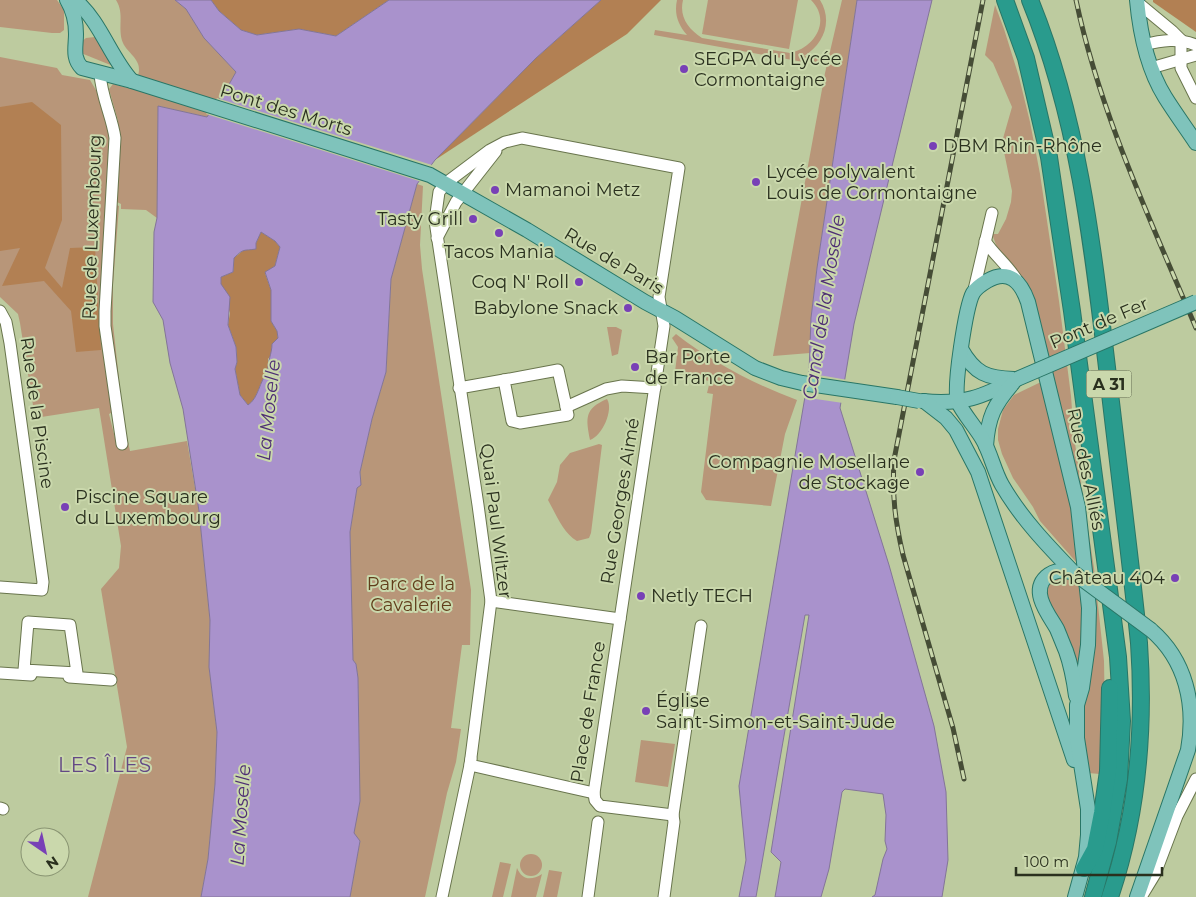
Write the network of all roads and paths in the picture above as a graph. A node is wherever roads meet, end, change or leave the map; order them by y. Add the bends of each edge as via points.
1 (67, 0) edge
2 (75, 0) edge
3 (1030, 0) edge
4 (1006, 1) edge
5 (1137, 1) edge
6 (99, 29) junction
7 (76, 38) junction
8 (1181, 40) junction
9 (1144, 44) junction
10 (1196, 45) edge
11 (1196, 55) edge
12 (1180, 61) junction
13 (1151, 68) junction
14 (100, 73) junction
15 (132, 81) junction
16 (1196, 98) edge
17 (505, 142) junction
18 (1196, 143) edge
19 (428, 174) joint
20 (446, 183) junction
21 (463, 193) junction
22 (992, 213) dead end
23 (437, 238) junction
24 (985, 241) junction
25 (1019, 284) junction
26 (973, 294) junction
27 (1196, 302) edge
28 (661, 310) junction
29 (0, 311) edge
30 (961, 349) junction
31 (1017, 379) junction
32 (504, 380) junction
33 (460, 388) junction
34 (655, 388) junction
35 (921, 401) junction
36 (958, 402) junction
37 (566, 407) junction
38 (122, 444) dead end
39 (986, 446) junction
40 (1074, 573) junction
41 (0, 587) edge
42 (491, 600) junction
43 (1113, 616) junction
44 (620, 618) junction
45 (701, 626) dead end
46 (0, 673) edge
47 (77, 673) joint
48 (111, 680) dead end
49 (1193, 692) edge
50 (1077, 705) junction
51 (470, 765) junction
52 (1137, 774) junction
53 (1082, 778) junction
54 (1196, 779) edge
55 (594, 793) junction
56 (673, 815) junction
57 (598, 822) dead end
58 (1084, 868) junction
59 (442, 897) edge
60 (588, 897) edge
61 (664, 897) edge
62 (1075, 897) edge
63 (1093, 897) edge
64 (1110, 897) edge
65 (1120, 897) edge
66 (1139, 897) edge

1 - 7 main road
2 - 6 main road
3 - 52 highway, A 31 via 1047,44 1076,150 1098,290 1139,643 1142,691
4 - 43 highway, A 31 via 1026,58 1049,157
5 - 8 street
5 - 9 main road
6 - 7 main road
6 - 15 main road via 122,70
7 - 14 main road, Pont des Morts via 77,63 82,68
8 - 9 street
8 - 10 street
8 - 12 street
9 - 13 main road
11 - 12 street
12 - 13 street
12 - 16 street
13 - 18 main road via 1164,96
14 - 15 main road, Pont des Morts
14 - 38 street, Rue de Luxembourg via 115,138 105,326
15 - 19 main road, Pont des Morts
17 - 20 street
17 - 21 street
17 - 28 street, Rue Georges Aimé via 522,138 678,168 660,290
19 - 20 main road, Rue de Paris
20 - 21 main road, Rue de Paris
20 - 23 street, Quai Paul Wiltzer via 439,192 435,221
21 - 23 street
21 - 28 main road, Rue de Paris
22 - 24 street
23 - 33 street, Quai Paul Wiltzer
24 - 25 street
24 - 26 street
25 - 26 main road via 1004,275 994,277 982,283
25 - 50 main road, Rue des Alliés via 1028,302 1079,515 1089,608 1088,645
26 - 30 main road
27 - 31 main road, Pont de Fer, bridge
28 - 34 street, Rue Georges Aimé via 664,326
28 - 35 main road, Rue de Paris, bridge via 755,368 781,378
29 - 41 street, Rue de la Piscine via 10,343 43,582 42,590
30 - 31 main road via 966,359 982,374
30 - 36 main road via 957,374
31 - 36 main road via 988,394
31 - 39 main road via 990,416
32 - 33 street
32 - 37 street via 558,370
32 - 37 street via 511,417 516,423 568,415
33 - 42 street, Quai Paul Wiltzer
34 - 37 street via 622,386 606,389
34 - 44 street, Rue Georges Aimé
35 - 36 main road
35 - 53 main road, Rue des Alliés via 946,418 956,430 978,472
36 - 39 main road
39 - 40 main road via 995,472 1010,499
40 - 49 main road, bridge via 1151,630 1173,652
40 - 50 main road via 1060,570 1050,574 1039,589 1041,601 1067,654
42 - 44 street, Place de France
42 - 51 street, Quai Paul Wiltzer
43 - 58 highway via 1108,638 1108,771 1095,849
43 - 63 highway, A 31 via 1120,691 1121,756 1114,810
44 - 55 street, Place de France
45 - 56 street
46 - 48 street
47 - 47 street via 70,625 28,622 24,670
49 - 66 main road via 1191,741
50 - 53 main road, Rue des Alliés
51 - 55 street, Place de France
51 - 59 street
52 - 64 highway, A 31 via 1124,849
52 - 65 highway via 1139,820
53 - 58 main road, Rue des Alliés via 1088,809
54 - 66 street via 1177,816 1155,874
55 - 56 street via 600,806
56 - 61 street
57 - 60 street
58 - 62 main road, Rue des Alliés

